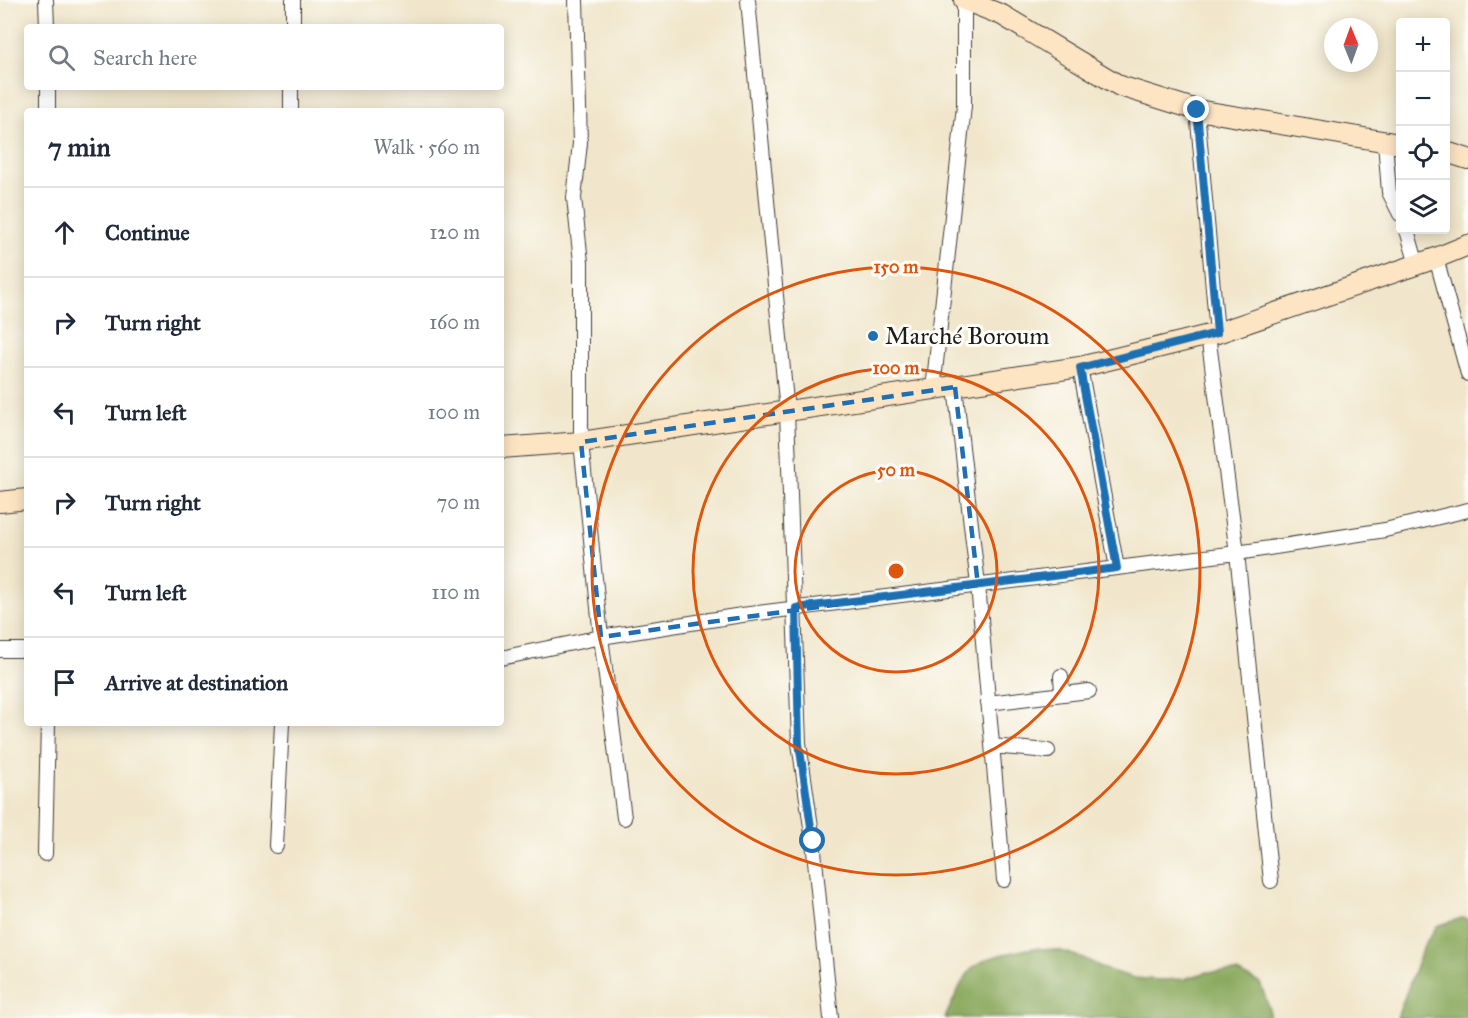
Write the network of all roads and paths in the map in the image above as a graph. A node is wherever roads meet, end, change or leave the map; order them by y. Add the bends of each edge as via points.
1 (46, 0) edge
2 (293, 0) edge
3 (576, 0) edge
4 (748, 0) edge
5 (964, 0) edge
6 (46, 24) edge
7 (293, 24) edge
8 (48, 90) edge
9 (291, 90) edge
10 (48, 108) edge
11 (291, 108) edge
12 (1197, 110) junction
13 (1393, 143) edge
14 (1450, 153) edge
15 (1468, 159) edge
16 (1396, 205) edge
17 (1408, 234) edge
18 (1468, 245) edge
19 (1436, 258) junction
20 (1417, 265) junction
21 (1212, 334) junction
22 (1080, 368) junction
23 (1468, 374) edge
24 (955, 387) junction
25 (933, 390) junction
26 (787, 412) junction
27 (581, 442) junction
28 (504, 448) edge
29 (24, 499) edge
30 (0, 502) edge
31 (1468, 510) edge
32 (1237, 553) junction
33 (1117, 568) junction
34 (978, 585) junction
35 (796, 608) junction
36 (601, 637) junction
37 (0, 650) edge
38 (24, 650) edge
39 (504, 657) edge
40 (1061, 676) dead end
41 (1089, 692) dead end
42 (1062, 693) junction
43 (988, 703) junction
44 (48, 726) edge
45 (282, 726) edge
46 (992, 746) junction
47 (1048, 751) dead end
48 (624, 818) dead end
49 (276, 846) dead end
50 (45, 855) dead end
51 (1004, 880) dead end
52 (1271, 881) dead end
53 (831, 1018) edge

1 - 6 street
2 - 7 street
3 - 27 street via 580,143 574,198 581,262
4 - 26 street
5 - 12 street via 1002,15 1120,86
5 - 25 street via 964,106
8 - 10 street
9 - 11 street
12 - 13 street
12 - 21 street
13 - 16 street via 1389,192
14 - 15 street
17 - 20 street
18 - 19 street
19 - 20 street
19 - 23 street
20 - 21 street
21 - 22 street
21 - 32 street
22 - 24 street
22 - 33 street
24 - 25 street
24 - 34 street
25 - 26 street
26 - 27 street
26 - 35 street
27 - 28 street
27 - 36 street
29 - 30 street
31 - 32 street via 1385,530
32 - 33 street
32 - 52 street
33 - 34 street
34 - 35 street
34 - 43 street
35 - 36 street
35 - 53 street via 799,743
36 - 39 street
36 - 48 street
37 - 38 street
40 - 42 street
41 - 42 street
42 - 43 street
43 - 46 street
44 - 50 street
45 - 49 street
46 - 47 street
46 - 51 street

